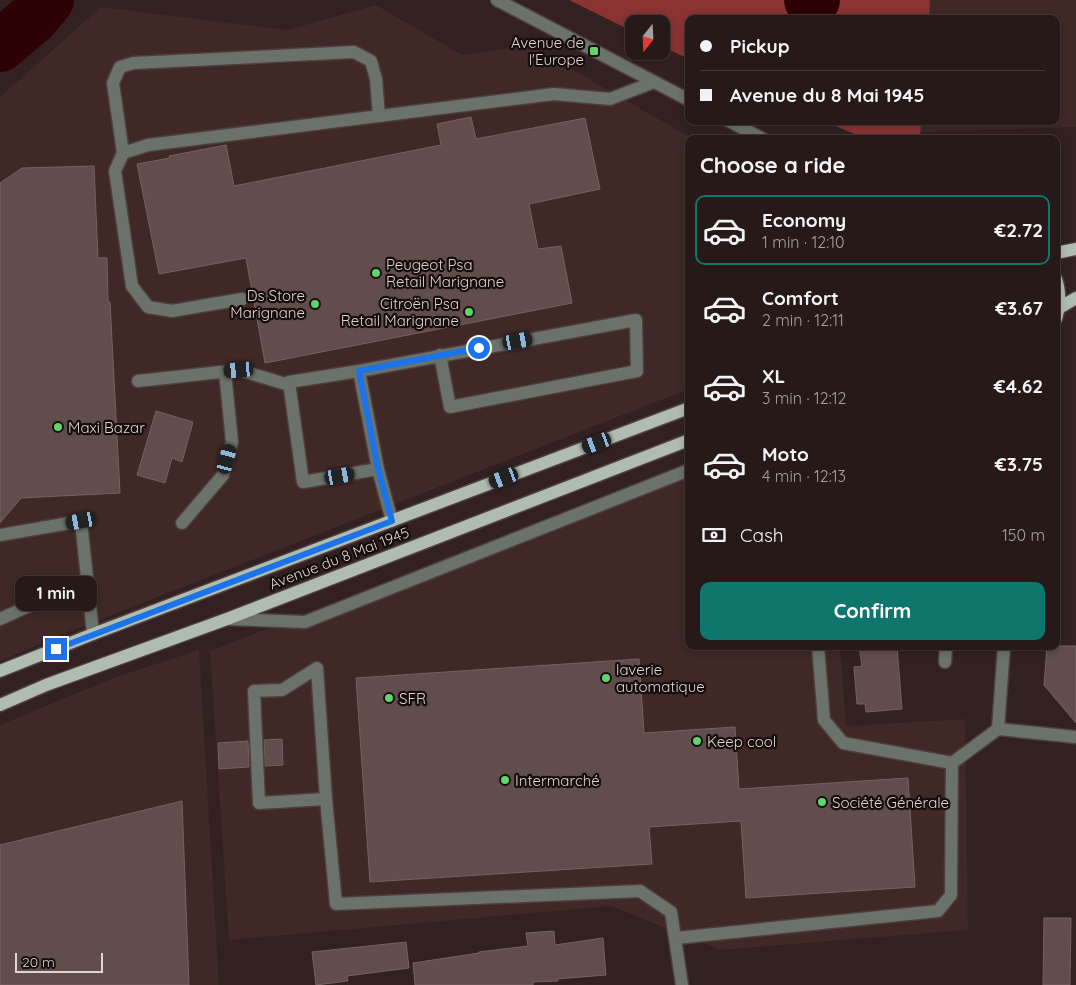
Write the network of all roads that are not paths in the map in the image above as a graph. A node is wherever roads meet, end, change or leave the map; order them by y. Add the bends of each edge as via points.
1 (497, 0) edge
2 (654, 82) junction
3 (685, 98) edge
4 (378, 116) junction
5 (737, 125) edge
6 (755, 135) edge
7 (123, 153) junction
8 (1076, 249) edge
9 (1060, 252) edge
10 (242, 298) dead end
11 (1076, 298) edge
12 (1060, 311) edge
13 (440, 355) junction
14 (359, 371) junction
15 (225, 372) junction
16 (138, 381) dead end
17 (289, 385) junction
18 (685, 410) edge
19 (685, 442) edge
20 (378, 469) junction
21 (685, 472) edge
22 (392, 521) junction
23 (182, 522) dead end
24 (0, 535) edge
25 (89, 600) junction
26 (0, 618) edge
27 (227, 619) junction
28 (93, 634) junction
29 (818, 650) edge
30 (946, 650) edge
31 (1004, 650) edge
32 (945, 662) dead end
33 (0, 671) edge
34 (0, 705) edge
35 (998, 729) junction
36 (1076, 737) edge
37 (952, 763) junction
38 (326, 799) junction
39 (676, 938) junction
40 (682, 985) edge

1 - 2 street
2 - 3 street
2 - 4 street via 610,99 554,94
4 - 7 street via 148,146
4 - 7 street via 372,62 354,52 134,63 120,67 113,83
5 - 6 street
7 - 10 street via 115,171 132,286 148,307 172,311
8 - 9 main road
11 - 12 main road
13 - 13 street via 626,322 636,320 637,371 450,407
13 - 14 street
14 - 17 street via 289,382
14 - 20 street
15 - 16 street
15 - 17 street via 239,370
15 - 23 street via 232,442 223,475
17 - 20 street via 303,482
18 - 22 main road, Avenue du 8 Mai 1945
19 - 27 main road, Avenue du 8 Mai 1945
20 - 22 street
21 - 27 street via 305,622
22 - 28 main road, Avenue du 8 Mai 1945
24 - 25 street via 81,521
25 - 26 street via 31,605
25 - 28 street
27 - 34 main road, Avenue du 8 Mai 1945
28 - 33 main road, Avenue du 8 Mai 1945
29 - 37 street via 824,720 843,743
30 - 32 street
31 - 35 street
35 - 36 street
35 - 37 street
37 - 39 street via 950,895 938,911
38 - 38 street via 322,743 317,668 282,690 254,692 259,803
38 - 39 street via 336,904 640,891 671,912
39 - 40 street

